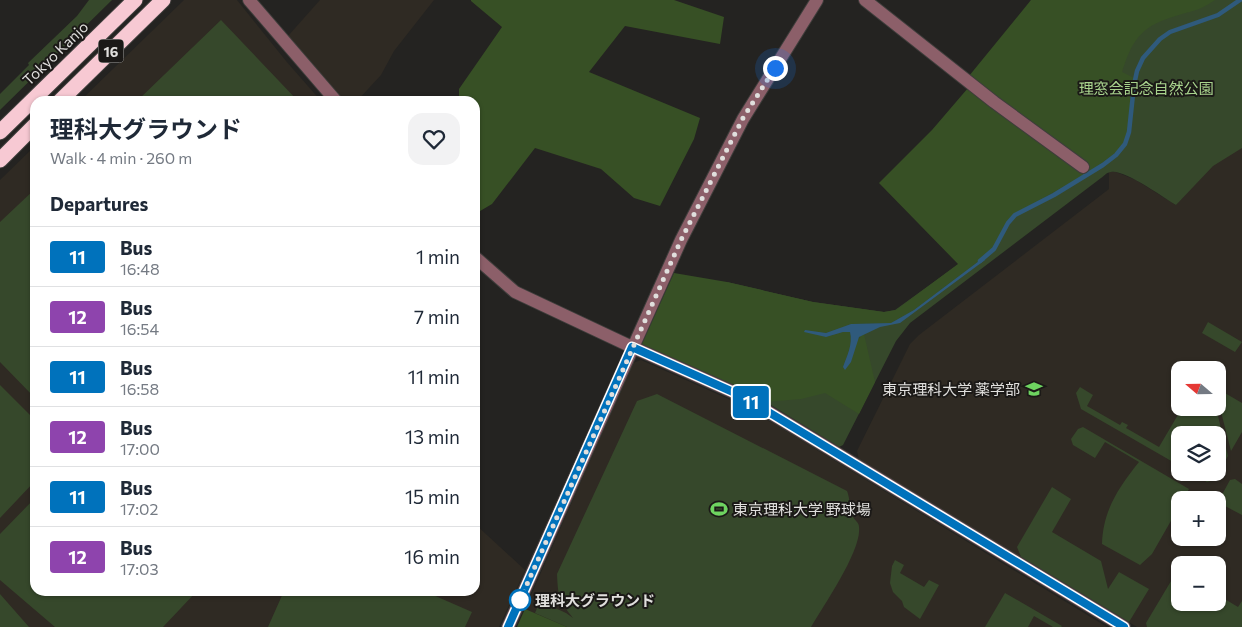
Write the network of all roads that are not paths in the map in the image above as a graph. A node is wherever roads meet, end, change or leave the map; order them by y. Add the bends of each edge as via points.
1 (135, 0) edge
2 (163, 0) edge
3 (249, 0) edge
4 (817, 0) edge
5 (865, 0) edge
6 (37, 96) edge
7 (65, 96) edge
8 (332, 96) edge
9 (30, 103) edge
10 (30, 131) edge
11 (0, 132) edge
12 (0, 160) edge
13 (1082, 167) dead end
14 (480, 261) edge
15 (632, 347) junction
16 (508, 627) edge
17 (1124, 627) edge

1 - 6 highway, Tokyo Kanjo / 16
2 - 7 highway, 16
3 - 8 street
4 - 15 street via 743,118 681,240
5 - 13 street
9 - 11 highway, Tokyo Kanjo / 16
10 - 12 highway
14 - 15 street via 515,292
15 - 16 street
15 - 17 street via 742,396

